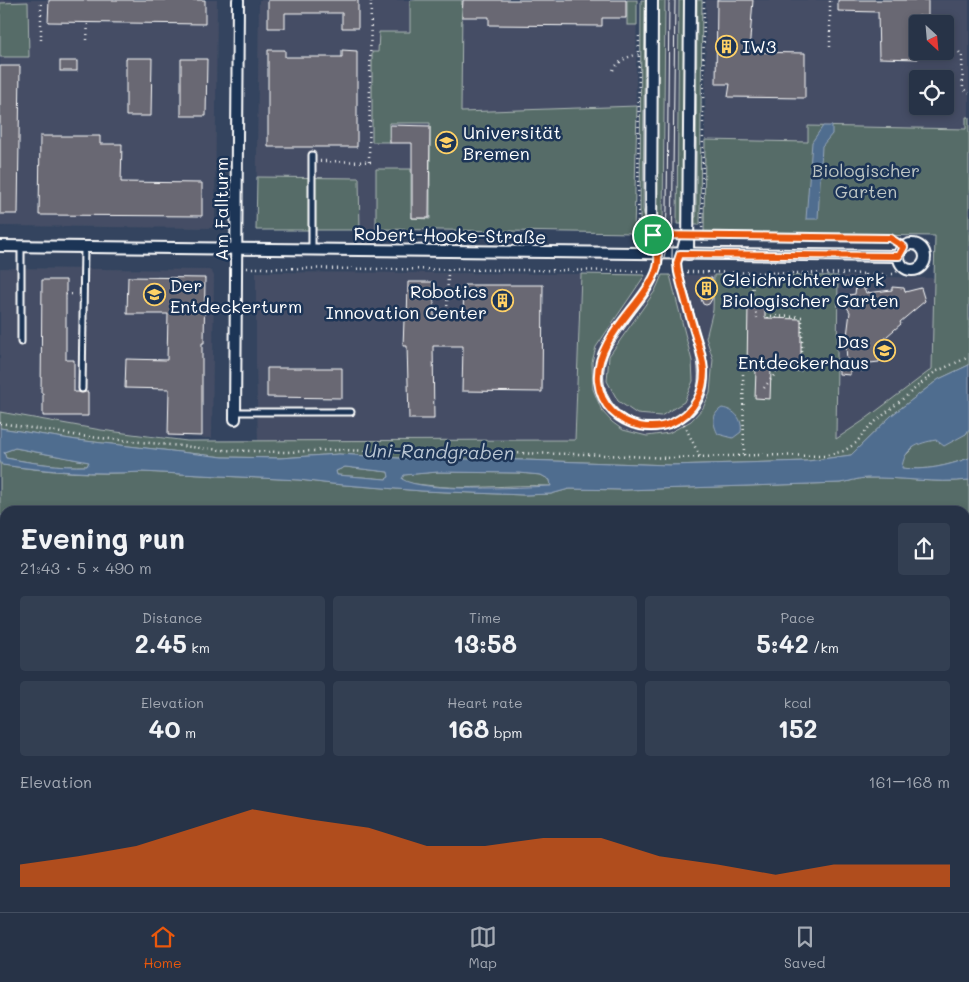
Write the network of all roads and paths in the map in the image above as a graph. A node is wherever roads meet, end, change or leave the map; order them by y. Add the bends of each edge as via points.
1 (41, 0) edge
2 (238, 0) edge
3 (371, 0) edge
4 (652, 0) edge
5 (690, 0) edge
6 (704, 0) edge
7 (830, 0) edge
8 (88, 22) dead end
9 (639, 28) dead end
10 (41, 40) dead end
11 (87, 40) dead end
12 (830, 46) dead end
13 (652, 52) junction
14 (959, 52) dead end
15 (639, 54) junction
16 (613, 70) dead end
17 (969, 93) edge
18 (312, 154) dead end
19 (312, 161) junction
20 (369, 162) junction
21 (373, 162) dead end
22 (652, 231) junction
23 (638, 234) junction
24 (686, 235) junction
25 (702, 235) junction
26 (0, 246) edge
27 (21, 246) junction
28 (84, 247) junction
29 (237, 248) junction
30 (312, 249) junction
31 (638, 253) junction
32 (654, 253) junction
33 (684, 254) junction
34 (702, 254) junction
35 (902, 257) junction
36 (236, 268) junction
37 (448, 270) junction
38 (656, 272) junction
39 (678, 272) junction
40 (752, 272) junction
41 (865, 274) junction
42 (867, 293) dead end
43 (447, 316) dead end
44 (756, 318) dead end
45 (768, 318) dead end
46 (22, 342) dead end
47 (969, 357) edge
48 (778, 370) dead end
49 (802, 370) dead end
50 (743, 374) dead end
51 (764, 388) dead end
52 (82, 389) dead end
53 (350, 412) dead end
54 (235, 415) joint
55 (681, 418) junction
56 (0, 423) edge
57 (744, 455) junction
58 (700, 457) junction

1 - 10 path
2 - 29 street, Am Fallturm
3 - 20 path
4 - 13 street
5 - 24 street
6 - 25 path
7 - 12 path
8 - 11 path
9 - 15 path
13 - 15 path
13 - 22 street
14 - 17 path via 962,56 963,88
15 - 16 path via 618,62
15 - 23 path
18 - 19 lane
19 - 20 path
19 - 30 lane
20 - 21 path
22 - 23 path
22 - 24 path
22 - 32 street
23 - 31 path
24 - 25 path
24 - 33 street
25 - 34 path
25 - 35 path via 890,238
26 - 27 street, Robert-Hooke-Straße
27 - 28 street, Robert-Hooke-Straße
27 - 46 lane
28 - 29 street, Robert-Hooke-Straße
28 - 52 lane
29 - 30 street, Robert-Hooke-Straße
29 - 36 street, Am Fallturm
30 - 31 street, Robert-Hooke-Straße
31 - 32 street, Robert-Hooke-Straße
32 - 33 street, Robert-Hooke-Straße
32 - 38 lane
33 - 34 street, Robert-Hooke-Straße
33 - 39 lane via 677,263
34 - 35 street, Robert-Hooke-Straße
35 - 41 path via 894,274
36 - 37 path
36 - 54 street, Am Fallturm
37 - 38 path
37 - 43 path
38 - 55 lane via 608,342 598,370 598,381 607,404 621,419 631,424 657,427
39 - 40 path
39 - 55 lane via 704,369 702,392 693,408
40 - 41 path
40 - 44 path via 752,304
41 - 42 path
45 - 49 path via 802,317
47 - 57 path via 935,372 844,451 824,456
48 - 51 path
50 - 57 path
53 - 54 lane
55 - 58 path
56 - 58 path via 80,436 221,450
57 - 58 path

